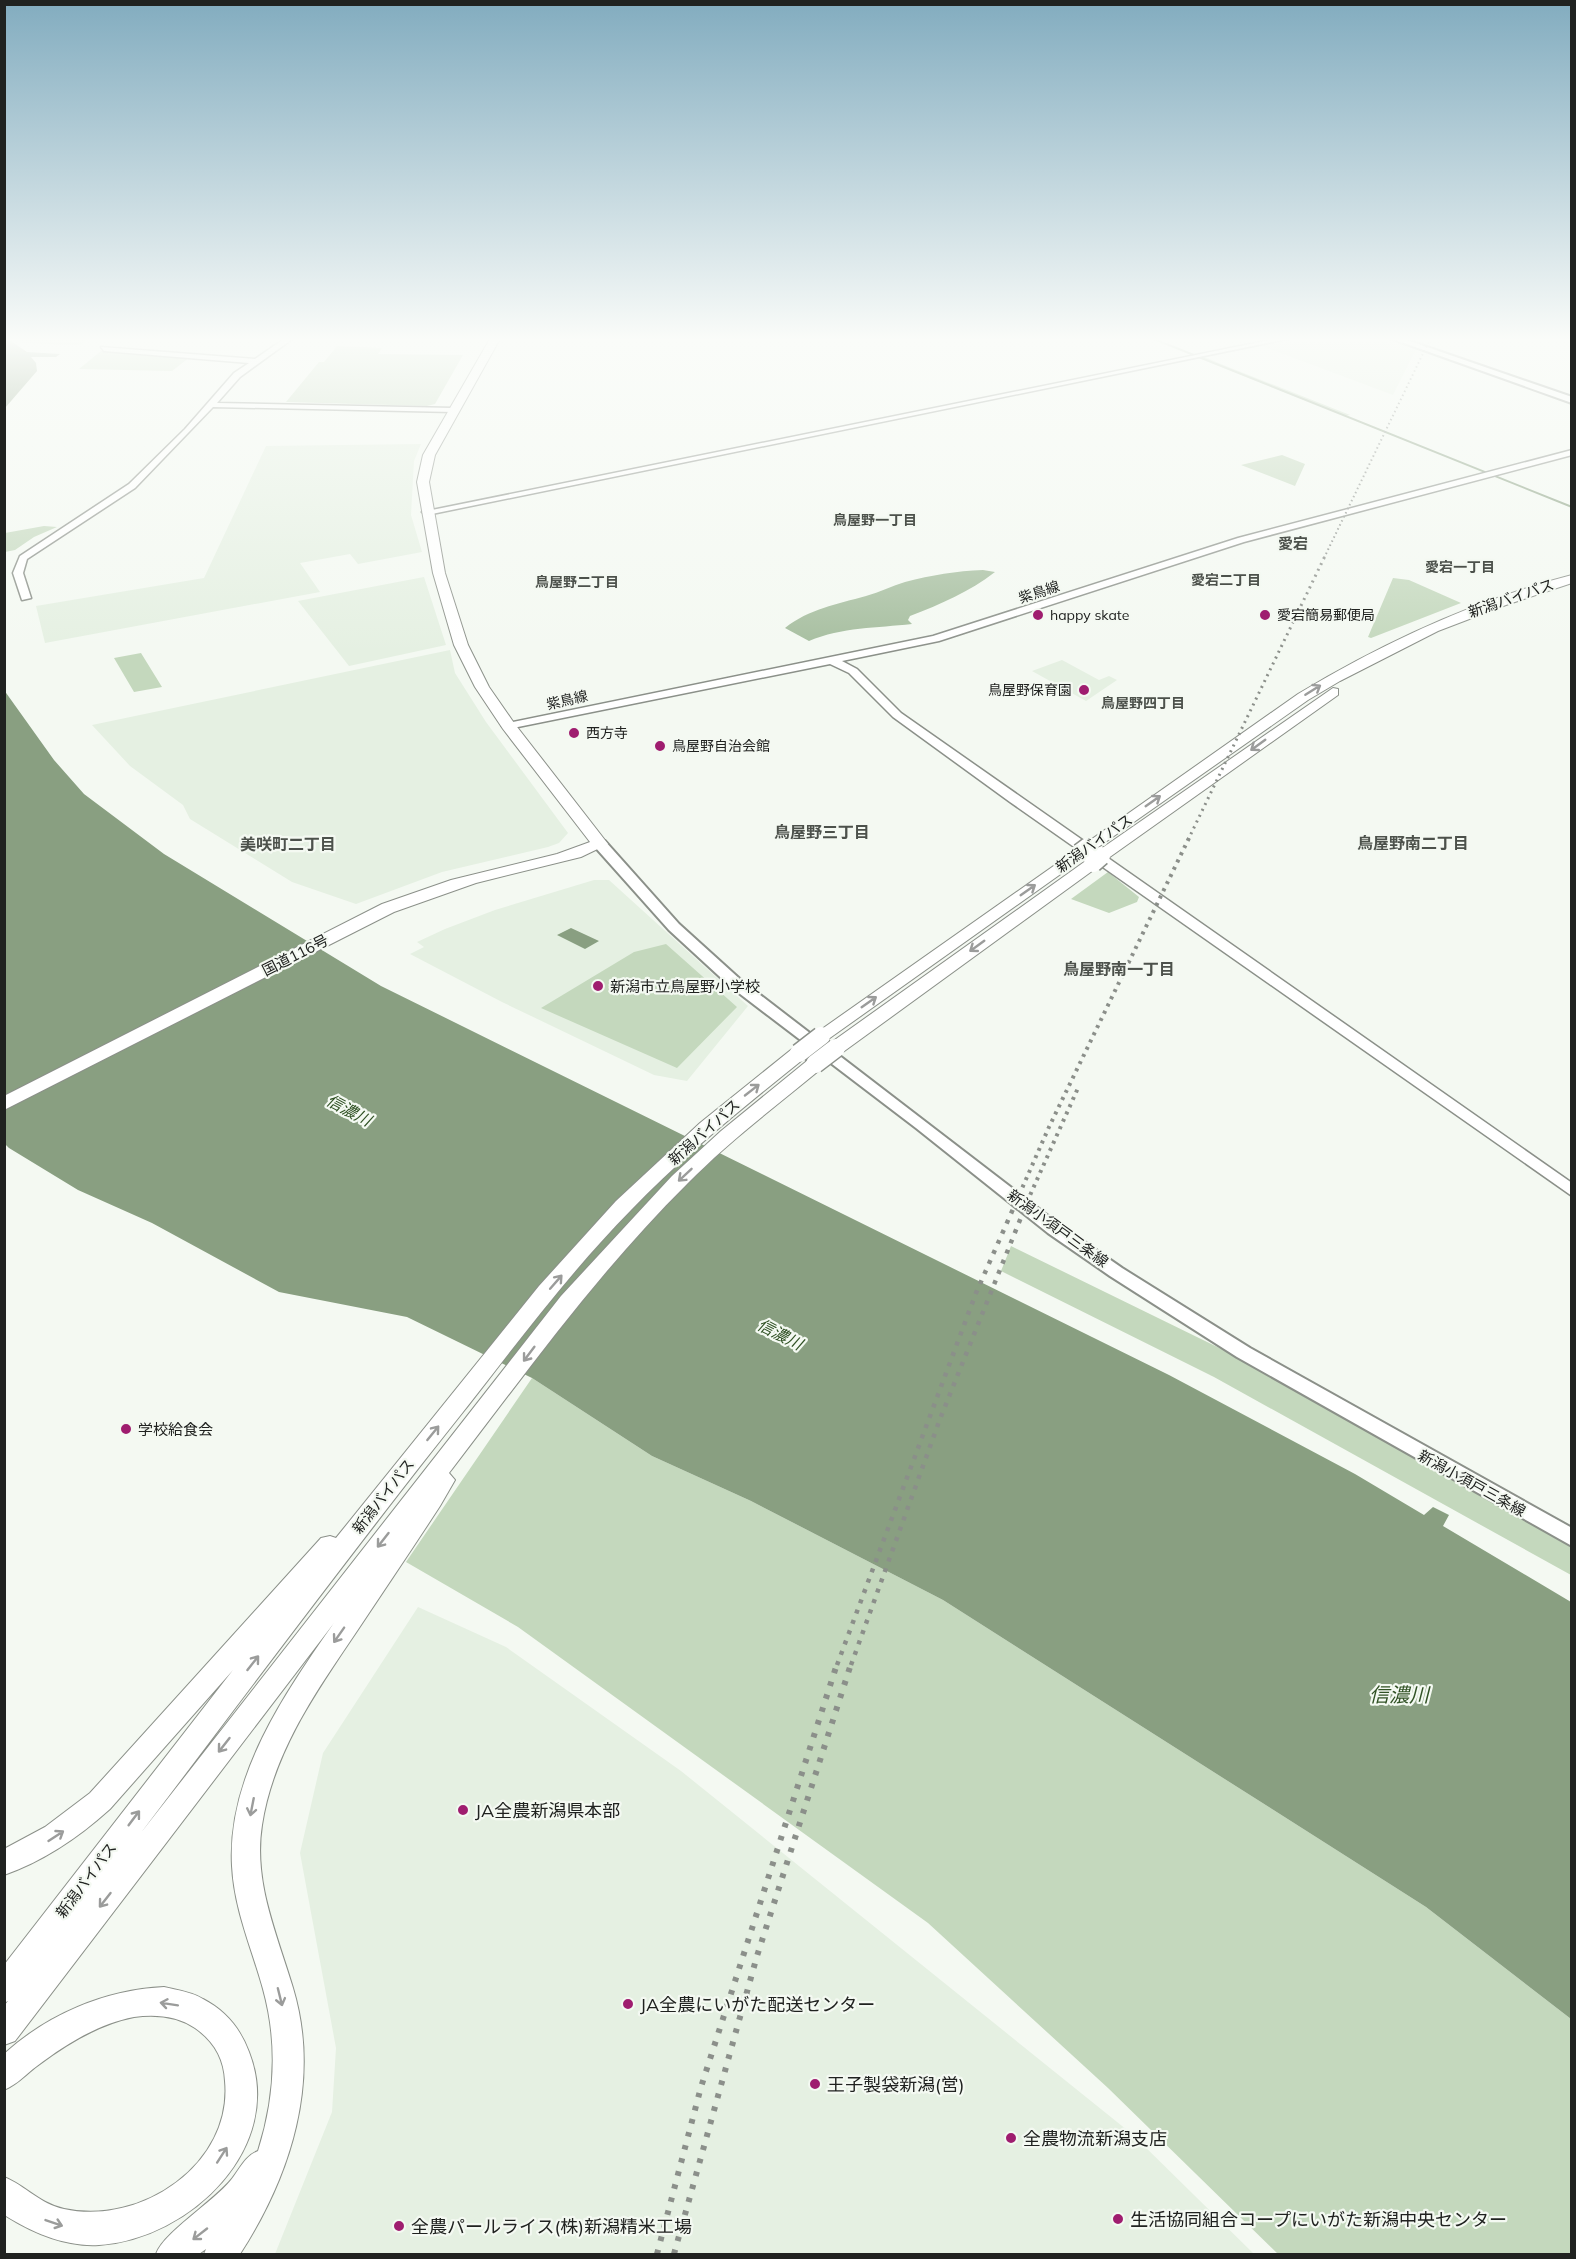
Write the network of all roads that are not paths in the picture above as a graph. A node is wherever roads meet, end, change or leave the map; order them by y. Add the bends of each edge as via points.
1 (177, 442) edge
2 (436, 442) edge
3 (772, 442) edge
4 (1572, 452) edge
5 (428, 512) junction
6 (1572, 579) edge
7 (1572, 588) edge
8 (26, 598) dead end
9 (829, 659) junction
10 (508, 726) junction
11 (600, 844) junction
12 (1091, 855) junction
13 (418, 891) junction
14 (807, 1058) junction
15 (4, 1091) edge
16 (4, 1104) edge
17 (1572, 1191) edge
18 (1572, 1538) edge
19 (334, 1549) junction
20 (368, 1575) junction
21 (4, 1863) edge
22 (47, 1931) junction
23 (4, 1977) edge
24 (4, 1989) edge
25 (4, 2031) edge
26 (4, 2075) edge
27 (283, 2120) junction
28 (4, 2193) edge
29 (173, 2254) edge
30 (221, 2254) edge

1 - 8 street via 132,486 23,558 18,573
2 - 5 highway via 423,482
3 - 5 street
4 - 9 street, 紫鳥線 via 1241,540 935,639
5 - 10 highway via 439,573 460,645
12 -> 6 highway, 新潟バイパス via 1339,674 1450,619
7 -> 12 highway, 新潟バイパス via 1454,629 1351,681
9 - 10 street, 紫鳥線
9 - 17 street via 853,671 897,715
10 - 11 highway
11 - 13 highway, 国道116号 via 578,854
11 - 18 main road, 新潟小須戸三条線 via 658,911 795,1032 1054,1228 1168,1305 1396,1442
12 - 14 highway, 新潟バイパス, bridge
13 - 15 highway, 国道116号 via 373,906
13 - 16 highway, 国道116号
19 -> 14 highway, 新潟バイパス via 383,1496 623,1206 707,1127
14 -> 20 highway, 新潟バイパス via 679,1180 603,1261 484,1414 422,1515
21 -> 19 highway via 32,1851 74,1824 100,1801
22 -> 19 highway, 新潟バイパス
20 -> 25 highway
20 -> 27 highway via 279,1730 265,1760 248,1827 248,1889 288,2033 291,2069
22 - 23 highway
22 - 24 highway
28 -> 26 highway via 33,2215 63,2226 92,2229 150,2217 182,2199 207,2177 226,2151 239,2121 243,2097 241,2070 232,2044 214,2022 192,2009 166,2002 138,2003 78,2021 47,2038
27 -> 29 highway via 236,2201
27 - 30 highway via 271,2166 248,2215

